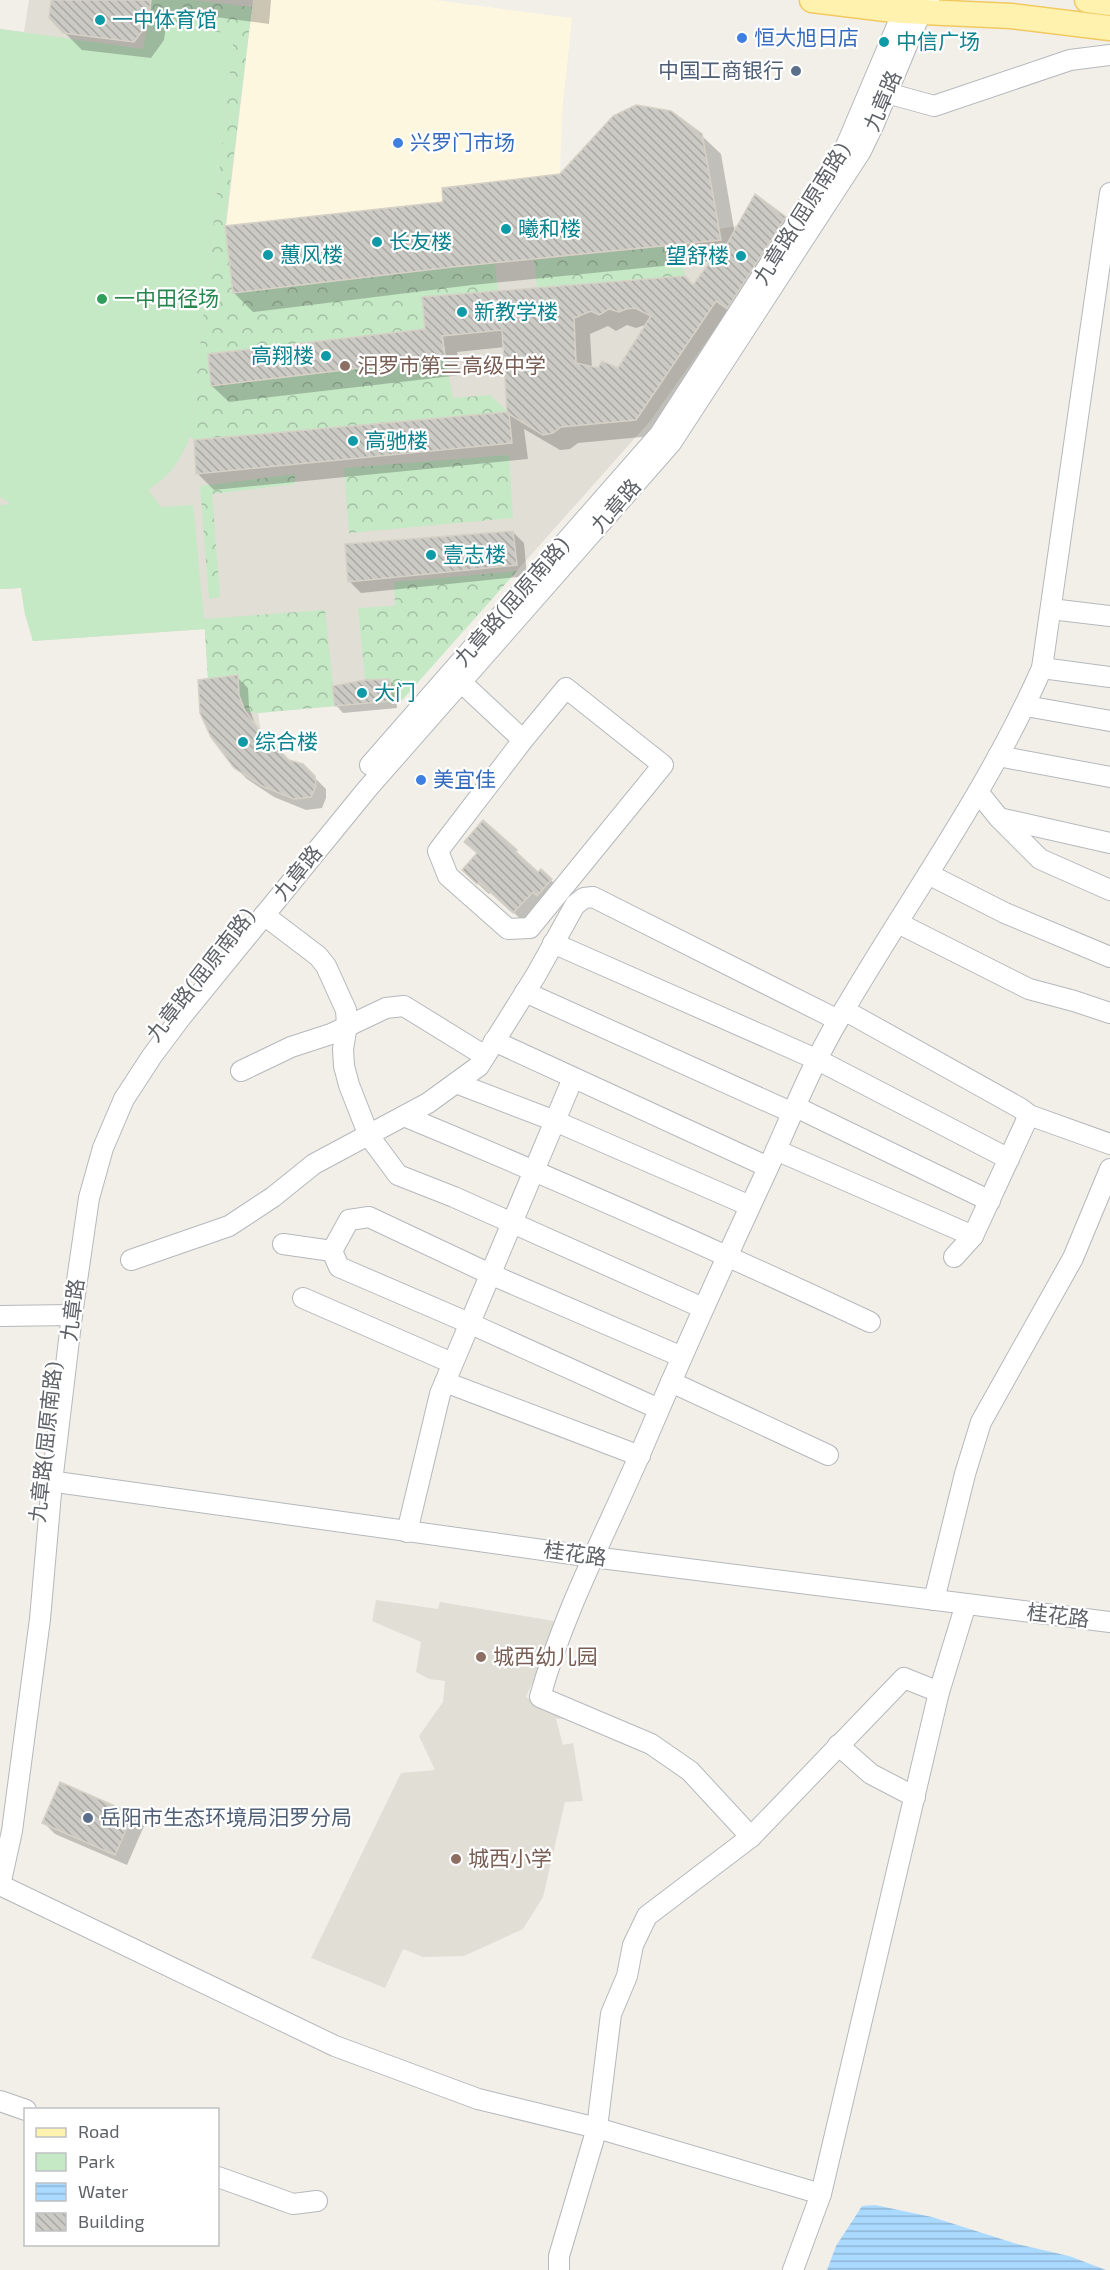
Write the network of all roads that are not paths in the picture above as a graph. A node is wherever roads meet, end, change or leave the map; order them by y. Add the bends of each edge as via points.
1 (812, 0) edge
2 (1087, 0) edge
3 (1110, 3) edge
4 (915, 6) edge
5 (1110, 28) edge
6 (1110, 55) edge
7 (879, 91) junction
8 (1110, 193) edge
9 (1051, 609) junction
10 (1110, 616) edge
11 (1042, 668) junction
12 (1110, 676) edge
13 (461, 682) junction
14 (1026, 706) junction
15 (1110, 721) edge
16 (523, 741) junction
17 (998, 756) junction
18 (1110, 777) edge
19 (978, 792) junction
20 (999, 818) junction
21 (1110, 843) edge
22 (928, 874) junction
23 (1110, 890) edge
24 (264, 915) junction
25 (898, 923) junction
26 (554, 943) junction
27 (1110, 957) edge
28 (525, 992) junction
29 (1110, 1013) edge
30 (841, 1015) junction
31 (347, 1025) junction
32 (490, 1049) junction
33 (818, 1060) junction
34 (241, 1071) dead end
35 (573, 1078) junction
36 (456, 1083) junction
37 (795, 1110) junction
38 (1029, 1115) junction
39 (404, 1116) junction
40 (555, 1121) junction
41 (369, 1136) junction
42 (1110, 1144) edge
43 (772, 1158) junction
44 (1009, 1159) junction
45 (1110, 1169) edge
46 (534, 1170) junction
47 (990, 1201) junction
48 (750, 1206) junction
49 (511, 1222) junction
50 (973, 1236) junction
51 (283, 1244) dead end
52 (332, 1251) junction
53 (727, 1256) junction
54 (954, 1257) dead end
55 (131, 1260) dead end
56 (490, 1274) junction
57 (303, 1298) dead end
58 (703, 1308) junction
59 (66, 1315) junction
60 (0, 1316) edge
61 (870, 1322) dead end
62 (469, 1323) junction
63 (682, 1357) junction
64 (452, 1363) junction
65 (445, 1382) junction
66 (671, 1382) junction
67 (659, 1409) junction
68 (640, 1455) junction
69 (828, 1455) dead end
70 (47, 1481) junction
71 (406, 1532) junction
72 (593, 1557) junction
73 (934, 1600) junction
74 (966, 1604) junction
75 (1110, 1622) edge
76 (939, 1692) junction
77 (838, 1745) junction
78 (915, 1797) junction
79 (751, 1837) junction
80 (0, 1859) edge
81 (0, 1885) edge
82 (0, 2102) edge
83 (24, 2109) edge
84 (597, 2128) junction
85 (219, 2177) edge
86 (821, 2194) junction
87 (317, 2201) dead end
88 (559, 2270) edge
89 (793, 2270) edge

1 - 4 main road
2 - 3 main road
4 - 5 main road
4 - 7 street, 九章路(屈原南路)
6 - 7 street via 1070,60 934,106
7 - 13 street, 九章路 via 861,151 671,443
7 - 59 street, 九章路(屈原南路) via 660,434 358,779 141,1052 112,1099 89,1149 77,1196
8 - 9 street
9 - 10 street
9 - 11 street
11 - 12 street
11 - 14 street
13 - 16 street
13 - 24 street, 九章路
14 - 15 street
14 - 17 street
16 - 16 street via 566,688 663,765 530,928 508,929 448,876 438,851
17 - 18 street
17 - 19 street
19 - 20 street
19 - 22 street
20 - 21 street
20 - 23 street via 1040,859
22 - 25 street
22 - 27 street via 1005,913
24 - 31 street via 318,956 337,987
24 - 59 street, 九章路 via 182,1016 124,1099 103,1148 89,1198
25 - 29 street via 1029,990
25 - 30 street
26 - 28 street
26 - 30 street via 575,905 593,897
26 - 33 street
28 - 32 street
28 - 37 street
30 - 33 street
30 - 38 street
31 - 32 street via 386,1008 404,1006
31 - 34 street
31 - 41 street via 344,1066
32 - 35 street
32 - 36 street via 479,1066
33 - 37 street
33 - 44 street
35 - 40 street
35 - 43 street
36 - 39 street
36 - 40 street
37 - 43 street
37 - 47 street
38 - 42 street
38 - 44 street
39 - 41 street
39 - 46 street
40 - 46 street
40 - 48 street
41 - 49 street via 398,1175
41 - 55 street via 314,1164 229,1226
43 - 48 street
43 - 50 street
44 - 47 street
45 - 73 street via 1073,1258 981,1422
46 - 49 street
46 - 53 street
47 - 50 street
48 - 53 street
49 - 56 street
49 - 58 street
50 - 54 street
51 - 52 street
52 - 56 street via 349,1220 369,1217
52 - 62 street via 339,1267
53 - 58 street
53 - 61 street
56 - 62 street
56 - 63 street
57 - 64 street
58 - 63 street
59 - 60 street
59 - 70 street, 九章路
62 - 64 street
62 - 67 street
63 - 66 street
64 - 65 street
65 - 68 street
65 - 71 street
66 - 67 street
66 - 69 street
67 - 68 street
68 - 72 street
70 - 71 street, 桂花路
70 - 80 street, 九章路(屈原南路)
70 - 81 street, 九章路 via 35,1654 12,1831
71 - 72 street, 桂花路
72 - 73 street, 桂花路
72 - 79 street via 540,1697 651,1744 690,1771
73 - 74 street, 桂花路
74 - 75 street, 桂花路
74 - 76 street
76 - 77 street via 904,1678
76 - 78 street
77 - 78 street via 871,1774
77 - 79 street
78 - 86 street
79 - 84 street via 647,1916 633,1945 627,1976 611,2014
81 - 84 street via 335,2046 478,2099
82 - 83 street
84 - 86 street
84 - 88 street via 559,2256
85 - 87 street via 293,2204
86 - 89 street

